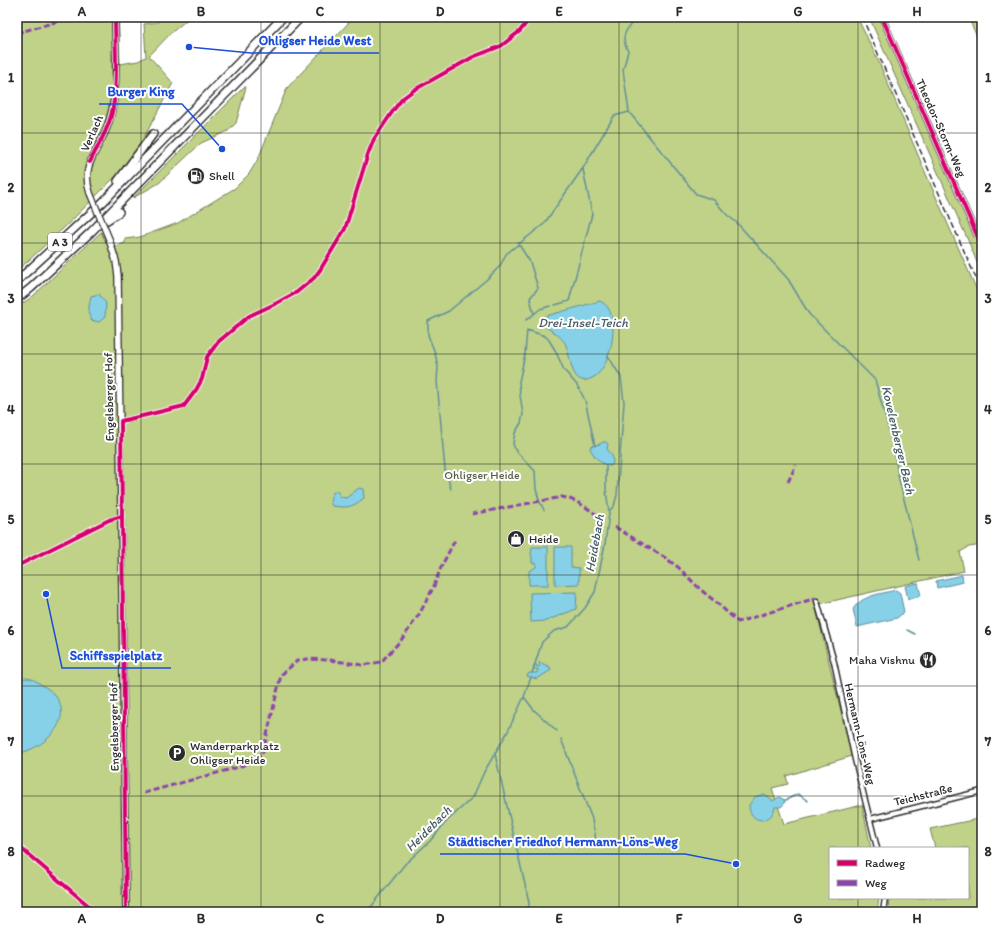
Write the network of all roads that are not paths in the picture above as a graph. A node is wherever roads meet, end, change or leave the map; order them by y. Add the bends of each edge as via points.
1 (115, 17) edge
2 (283, 17) edge
3 (301, 17) edge
4 (882, 17) edge
5 (153, 134) dead end
6 (103, 202) junction
7 (119, 212) dead end
8 (91, 232) junction
9 (110, 240) joint
10 (982, 246) edge
11 (17, 281) edge
12 (17, 299) edge
13 (817, 601) dead end
14 (982, 790) edge
15 (870, 819) junction
16 (877, 847) edge
17 (885, 899) edge
18 (126, 912) edge
19 (883, 912) edge

1 - 9 street, Verlach, bridge via 114,98 111,117 87,172 90,194
2 - 6 highway, A 3
3 - 8 highway, A 3
4 - 10 street, Theodor-Storm-Weg
5 - 6 highway
6 - 11 highway, A 3
7 - 8 highway
8 - 12 highway, A 3
9 - 18 street, Engelsberger Hof via 118,276
13 - 15 street, Hermann-Löns-Weg via 834,662
14 - 15 street, Teichstraße
15 - 16 street, Hermann-Löns-Weg
17 - 19 street

